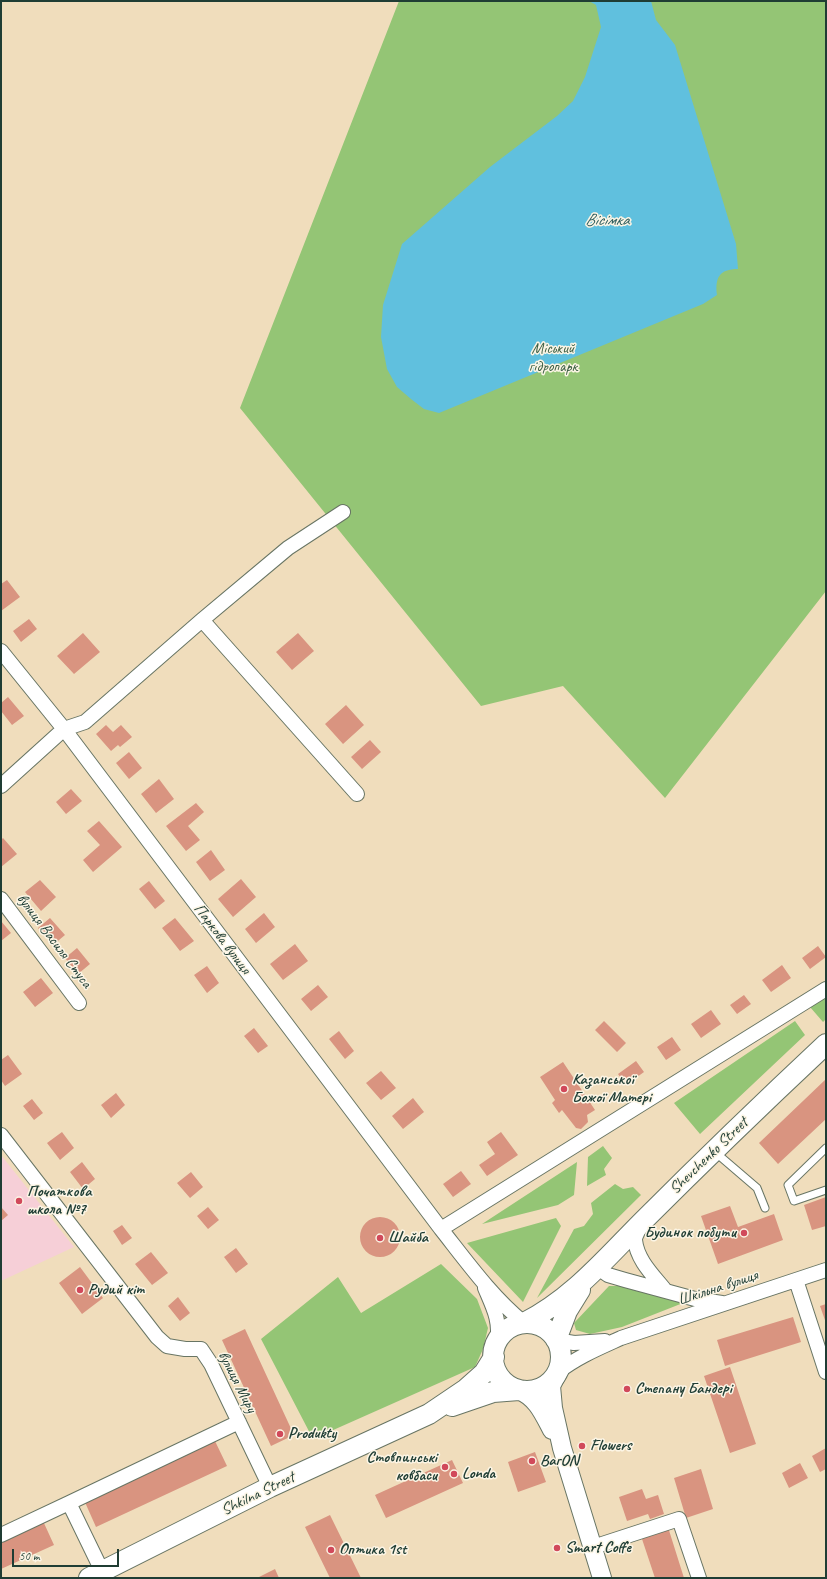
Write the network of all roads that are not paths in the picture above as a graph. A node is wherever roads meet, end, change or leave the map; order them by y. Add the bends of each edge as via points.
1 (343, 512) dead end
2 (202, 620) junction
3 (1, 651) edge
4 (64, 730) junction
5 (1, 786) edge
6 (357, 794) dead end
7 (1, 899) edge
8 (826, 989) edge
9 (79, 1003) dead end
10 (826, 1044) edge
11 (1, 1135) edge
12 (826, 1148) edge
13 (713, 1151) junction
14 (826, 1190) edge
15 (765, 1208) dead end
16 (642, 1221) junction
17 (441, 1229) junction
18 (596, 1269) junction
19 (826, 1270) edge
20 (481, 1279) junction
21 (796, 1280) junction
22 (665, 1290) junction
23 (725, 1303) junction
24 (524, 1323) junction
25 (621, 1338) junction
26 (556, 1340) junction
27 (495, 1350) junction
28 (558, 1372) junction
29 (826, 1372) edge
30 (519, 1390) junction
31 (429, 1414) junction
32 (239, 1422) junction
33 (562, 1448) junction
34 (270, 1487) junction
35 (69, 1503) junction
36 (1, 1535) edge
37 (593, 1547) junction
38 (97, 1575) edge
39 (602, 1578) edge
40 (699, 1578) edge

1 - 2 street via 288,548
2 - 4 street via 85,722
2 - 6 street
3 - 4 street, Паркова вулиця
4 - 5 street
4 - 17 street, Паркова вулиця
7 - 9 street, вулиця Василя Стуса
8 - 17 street
10 - 13 main road, Shevchenko Street
11 - 32 street, вулиця Миру via 157,1337 167,1346 201,1349
12 - 14 lane via 788,1185 794,1201
13 - 15 lane via 757,1188
13 - 16 main road, Shevchenko Street
16 - 18 main road, Shevchenko Street
16 - 22 street via 635,1239 639,1256
17 - 20 street, Паркова вулиця
18 - 22 street via 608,1275
18 - 24 main road, Shevchenko Street via 553,1306
18 - 26 main road, Shevchenko Street via 567,1311
19 - 21 street, Шкільна вулиця
20 - 24 street
20 - 27 street via 499,1330
21 - 23 street, Шкільна вулиця
21 - 29 street
22 - 23 street via 695,1299
23 - 25 street, Шкільна вулиця
24 - 26 main road via 544,1327
24 - 27 main road via 506,1331
25 - 26 street via 574,1343
25 - 28 street via 567,1364
26 - 28 main road via 561,1357
27 - 30 main road via 494,1364 501,1378
27 - 31 main road, Shkilna Street via 484,1373 466,1389
28 - 30 main road via 550,1382 539,1389
28 - 33 street via 551,1386 551,1396
30 - 31 main road, Shkilna Street via 493,1392
30 - 33 street via 530,1395 537,1403
31 - 34 main road, Shkilna Street
32 - 34 street, вулиця Миру
32 - 35 street
33 - 37 street
34 - 38 main road, Shkilna Street
35 - 36 street
35 - 38 street
37 - 39 street
37 - 40 street via 679,1519

